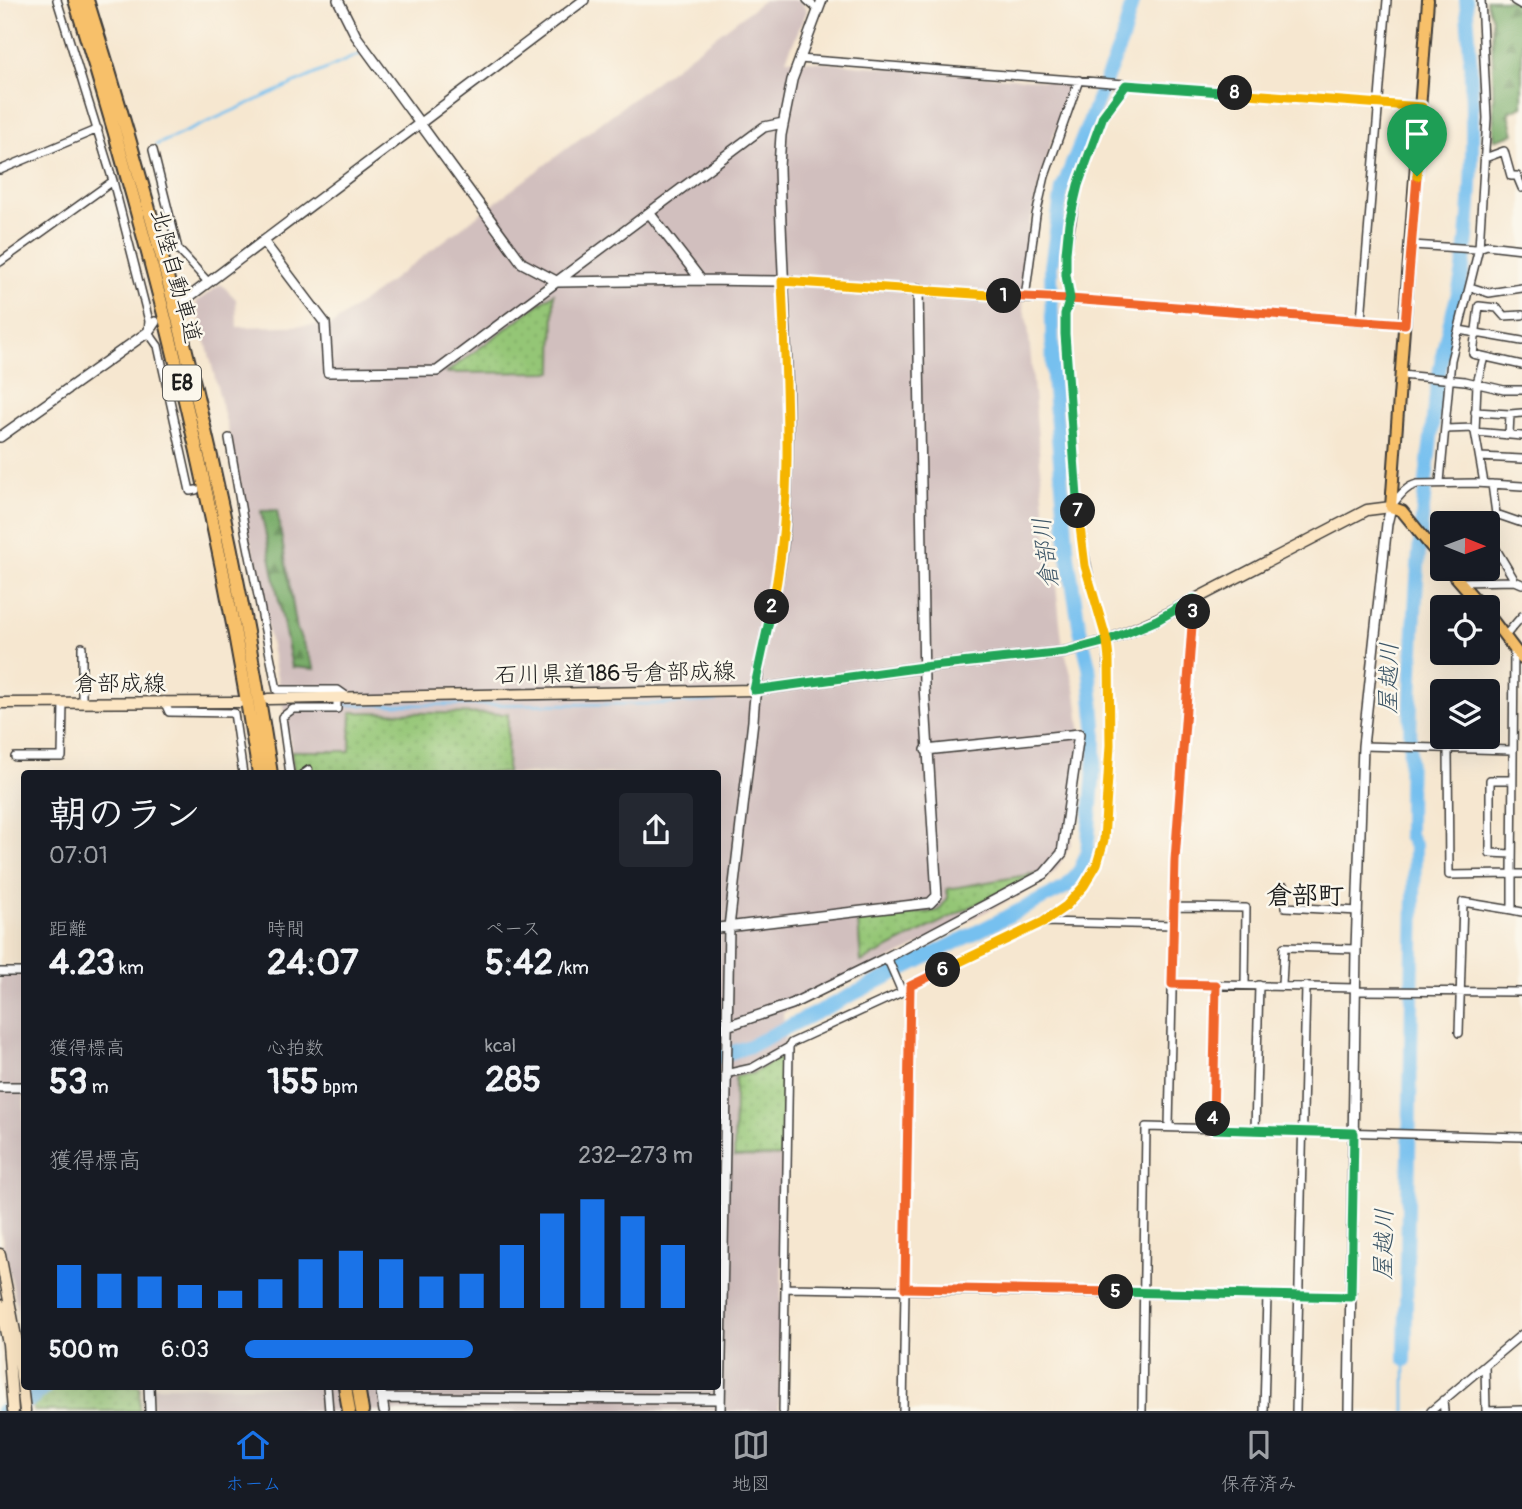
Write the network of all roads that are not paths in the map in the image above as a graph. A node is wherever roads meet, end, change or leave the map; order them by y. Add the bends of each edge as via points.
1 (57, 0) edge
2 (75, 0) edge
3 (87, 0) edge
4 (338, 0) edge
5 (584, 0) edge
6 (807, 0) edge
7 (1387, 0) edge
8 (1428, 0) edge
9 (1480, 0) edge
10 (1515, 0) edge
11 (1522, 4) edge
12 (820, 5) edge
13 (799, 59) junction
14 (1083, 81) junction
15 (1124, 85) junction
16 (1378, 103) junction
17 (1422, 107) junction
18 (783, 123) junction
19 (419, 124) junction
20 (98, 129) junction
21 (153, 150) dead end
22 (1485, 158) junction
23 (0, 170) edge
24 (113, 181) junction
25 (1522, 188) edge
26 (650, 214) junction
27 (263, 241) junction
28 (1412, 245) junction
29 (1478, 248) junction
30 (1522, 249) edge
31 (0, 262) edge
32 (701, 280) junction
33 (782, 281) junction
34 (208, 282) junction
35 (558, 282) junction
36 (1470, 287) junction
37 (1522, 288) edge
38 (918, 289) junction
39 (1028, 298) junction
40 (1067, 299) junction
41 (185, 300) dead end
42 (1522, 314) edge
43 (1361, 320) junction
44 (156, 322) dead end
45 (1405, 324) junction
46 (1458, 330) junction
47 (148, 332) junction
48 (1476, 332) junction
49 (1522, 341) edge
50 (1484, 357) junction
51 (1522, 365) edge
52 (1401, 375) junction
53 (1448, 379) junction
54 (1477, 383) junction
55 (1522, 390) edge
56 (1475, 412) junction
57 (1522, 413) edge
58 (1510, 414) junction
59 (1445, 429) junction
60 (1475, 430) junction
61 (1508, 434) junction
62 (1522, 436) edge
63 (0, 437) edge
64 (229, 438) dead end
65 (1480, 457) junction
66 (1522, 459) edge
67 (1438, 482) junction
68 (1488, 484) junction
69 (1522, 486) edge
70 (196, 490) dead end
71 (1391, 507) junction
72 (1495, 511) edge
73 (1500, 515) edge
74 (1522, 523) edge
75 (1430, 546) edge
76 (1500, 555) edge
77 (1460, 582) joint
78 (1518, 583) edge
79 (1471, 595) edge
80 (1194, 599) junction
81 (1522, 616) edge
82 (1500, 630) edge
83 (1505, 636) junction
84 (1105, 641) junction
85 (82, 647) dead end
86 (1514, 649) junction
87 (1522, 659) edge
88 (923, 667) junction
89 (754, 690) junction
90 (342, 698) junction
91 (268, 699) dead end
92 (164, 701) junction
93 (63, 702) junction
94 (82, 702) junction
95 (240, 702) dead end
96 (0, 703) edge
97 (1363, 746) junction
98 (1430, 749) edge
99 (1448, 749) joint
100 (926, 750) junction
101 (1511, 750) junction
102 (15, 757) dead end
103 (242, 770) edge
104 (258, 770) edge
105 (270, 770) edge
106 (289, 770) edge
107 (1511, 780) junction
108 (1512, 853) junction
109 (1512, 874) junction
110 (1522, 874) edge
111 (1285, 887) dead end
112 (1173, 906) junction
113 (1512, 910) junction
114 (1357, 911) junction
115 (1522, 912) edge
116 (1043, 922) junction
117 (1173, 925) junction
118 (729, 927) junction
119 (721, 928) edge
120 (1356, 949) junction
121 (888, 960) junction
122 (21, 971) edge
123 (0, 972) edge
124 (1172, 984) junction
125 (1216, 985) junction
126 (1245, 985) junction
127 (1259, 985) junction
128 (1282, 985) junction
129 (910, 986) junction
130 (1306, 986) junction
131 (1356, 989) junction
132 (901, 990) junction
133 (1460, 991) junction
134 (1522, 992) edge
135 (722, 1028) edge
136 (1459, 1033) dead end
137 (789, 1047) junction
138 (726, 1070) junction
139 (0, 1087) edge
140 (21, 1087) edge
141 (721, 1088) edge
142 (1169, 1127) junction
143 (1213, 1129) junction
144 (1255, 1130) junction
145 (1302, 1131) junction
146 (1354, 1133) junction
147 (1522, 1137) edge
148 (0, 1254) edge
149 (786, 1287) junction
150 (905, 1288) junction
151 (1143, 1293) junction
152 (1267, 1295) junction
153 (1299, 1296) junction
154 (1351, 1297) junction
155 (0, 1305) edge
156 (1522, 1334) edge
157 (1485, 1366) junction
158 (21, 1369) edge
159 (23, 1390) edge
160 (149, 1390) edge
161 (327, 1390) edge
162 (346, 1390) edge
163 (359, 1390) edge
164 (381, 1390) edge
165 (720, 1390) edge
166 (382, 1398) junction
167 (720, 1399) junction
168 (1443, 1400) junction
169 (1522, 1410) edge
170 (13, 1411) edge
171 (25, 1411) edge
172 (150, 1411) edge
173 (329, 1411) edge
174 (349, 1411) edge
175 (362, 1411) edge
176 (384, 1411) edge
177 (720, 1411) edge
178 (783, 1411) edge
179 (903, 1411) edge
180 (1142, 1411) edge
181 (1264, 1411) edge
182 (1296, 1411) edge
183 (1349, 1411) edge
184 (1431, 1411) edge
185 (1444, 1411) edge
186 (1486, 1411) edge

1 - 20 street
2 - 104 highway, 北陸自動車道 / E8 via 175,355 217,541
3 - 105 highway, 北陸自動車道 / E8 via 182,328 229,537
4 - 19 street via 356,36
5 - 19 street
6 - 12 street
7 - 16 street
8 - 17 main road
9 - 22 street
10 - 11 street
12 - 13 street
13 - 14 street
13 - 18 street
14 - 15 street
14 - 39 street via 1045,176 1036,215
15 - 16 street
15 - 40 street via 1103,116 1078,185 1066,253
16 - 17 street
16 - 43 street
17 - 28 main road
18 - 26 street via 764,127
18 - 33 street via 779,167
19 - 27 street
19 - 35 street via 522,262
20 - 23 street
20 - 24 street
21 - 34 street via 178,248
22 - 25 street via 1504,151 1511,176 1517,176
22 - 29 street
24 - 31 street
24 - 47 street
26 - 32 street
26 - 35 street
27 - 34 street
27 - 35 street via 326,323 328,373 437,371
28 - 29 street
28 - 45 main road
29 - 30 street
29 - 36 street
32 - 33 street
32 - 35 street
33 - 38 street
33 - 89 street via 785,524
34 - 41 street
36 - 37 street via 1489,292
36 - 46 street
38 - 39 street
38 - 88 street
39 - 40 street
40 - 43 street
40 - 84 street via 1065,334 1080,532
42 - 48 street via 1504,316 1497,308 1479,306
43 - 45 street
44 - 47 street
45 - 52 main road
46 - 48 street
46 - 53 street
47 - 63 street
47 - 70 street via 158,346 190,491
48 - 49 street
48 - 50 street via 1473,354
50 - 51 street
50 - 54 street
52 - 53 street
52 - 71 main road
53 - 54 street
53 - 59 street
54 - 55 street
54 - 56 street
56 - 58 street
56 - 60 street
57 - 58 street
58 - 61 street
59 - 60 street
59 - 67 street
60 - 61 street
60 - 65 street
61 - 62 street
64 - 90 street via 233,481 276,690 338,690
65 - 66 street
65 - 68 street
67 - 68 street
67 - 71 street via 1410,485
68 - 69 street
68 - 72 street
71 - 75 main road via 1402,511
71 - 80 main road, 石川県道186号倉部成線 via 1367,510
71 - 97 street
73 - 74 street
76 - 78 street
77 - 78 street
77 - 79 main road
80 - 84 main road, 石川県道186号倉部成線
80 - 112 street
81 - 83 street
82 - 83 main road
83 - 86 main road
84 - 88 main road, 石川県道186号倉部成線 via 1065,652
84 - 116 street via 1110,745 1104,840 1084,886
85 - 94 street
86 - 87 main road
86 - 101 street
88 - 89 main road, 石川県道186号倉部成線
88 - 100 street
89 - 90 main road, 石川県道186号倉部成線
89 - 118 street
90 - 91 main road, 石川県道186号倉部成線
90 - 106 street via 337,709 293,709 282,717
92 - 94 main road, 倉部成線
92 - 95 main road, 倉部成線
92 - 103 street via 169,712 234,713
93 - 94 main road, 倉部成線
93 - 96 main road, 倉部成線
93 - 102 street via 62,757
97 - 98 street
97 - 114 street
99 - 101 street
99 - 109 street via 1449,875
100 - 118 street via 937,896 930,903
100 - 121 street via 1079,734 1062,853 1044,874
101 - 107 street
107 - 108 street
107 - 108 street via 1490,780 1490,853
108 - 109 street
109 - 110 street
109 - 113 street
111 - 114 street via 1285,907
112 - 117 street
112 - 126 street via 1246,908
113 - 115 street
113 - 133 street via 1463,902
114 - 120 street
116 - 117 street
116 - 129 street
117 - 124 street
118 - 119 street
118 - 135 street
120 - 128 street via 1284,947
120 - 131 street
121 - 132 street
121 - 135 street via 792,1004
122 - 123 street
124 - 125 street
124 - 142 street
125 - 126 street
125 - 143 street
126 - 127 street
127 - 128 street
127 - 144 street
128 - 130 street
129 - 132 street
129 - 150 street
130 - 131 street
130 - 145 street
131 - 133 street
131 - 146 street
132 - 137 street
133 - 134 street
133 - 136 street
135 - 138 street
137 - 138 street via 752,1068
137 - 149 street
138 - 141 street
139 - 140 street
142 - 143 street
142 - 151 street via 1146,1127
143 - 144 street
144 - 145 street
145 - 146 street
145 - 153 street
146 - 147 street
146 - 154 street
148 - 158 main road
149 - 150 street
149 - 178 street
150 - 151 street
150 - 179 street
151 - 152 street
151 - 180 street
152 - 153 street
152 - 181 street
153 - 154 street
153 - 182 street
154 - 183 street
155 - 170 main road
156 - 157 street
157 - 168 street
157 - 186 street
159 - 171 main road
160 - 172 street
161 - 173 street
162 - 174 highway
163 - 175 highway
164 - 166 street
165 - 167 street
166 - 167 street
166 - 176 street
167 - 177 street
168 - 184 street
168 - 185 street
169 - 186 street

